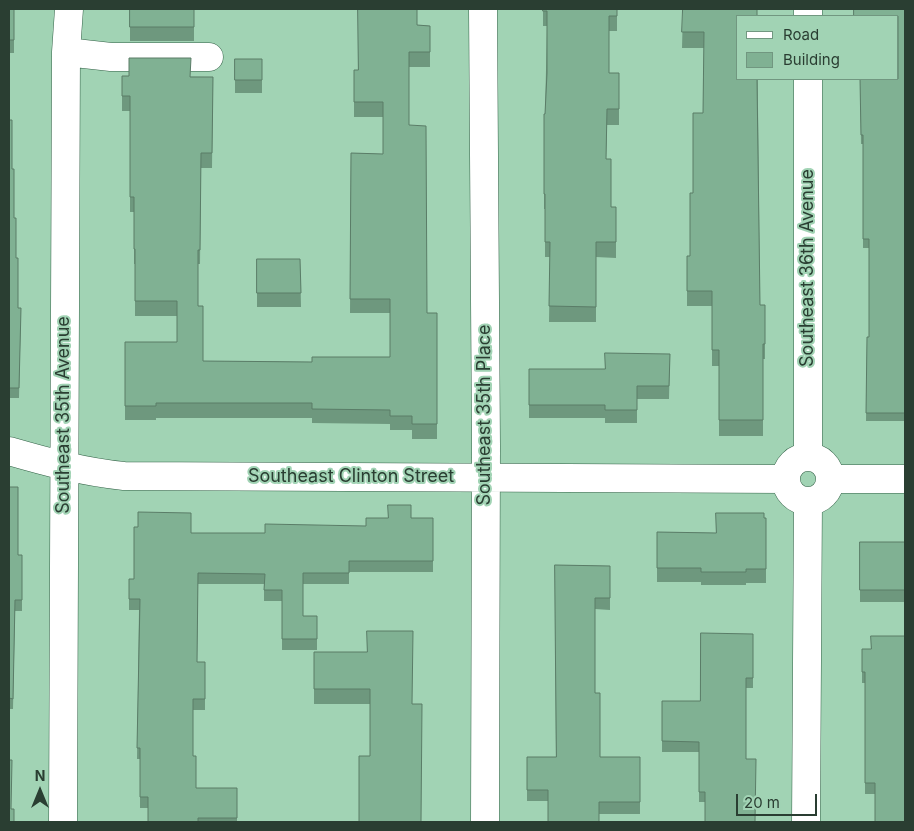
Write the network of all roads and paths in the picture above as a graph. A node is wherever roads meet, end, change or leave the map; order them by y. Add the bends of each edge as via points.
1 (69, 9) edge
2 (483, 9) edge
3 (66, 52) junction
4 (209, 58) dead end
5 (808, 80) edge
6 (9, 451) edge
7 (808, 457) junction
8 (63, 466) junction
9 (486, 477) junction
10 (786, 479) junction
11 (830, 479) junction
12 (905, 479) edge
13 (808, 501) junction
14 (63, 822) edge
15 (485, 822) edge
16 (806, 822) edge

1 - 3 street, Southeast 35th Avenue
2 - 9 street, Southeast 35th Place
3 - 4 street via 111,57
3 - 8 street, Southeast 35th Avenue
5 - 7 street, Southeast 36th Avenue
6 - 8 street, Southeast Clinton Street
7 - 10 street via 800,458 791,465
7 - 11 street via 816,458 825,465
8 - 9 street, Southeast Clinton Street via 124,476
8 - 14 street, Southeast 35th Avenue
9 - 10 street, Southeast Clinton Street
9 - 15 street, Southeast 35th Place
10 - 13 street via 791,493
11 - 12 street
11 - 13 street via 823,495
13 - 16 street

